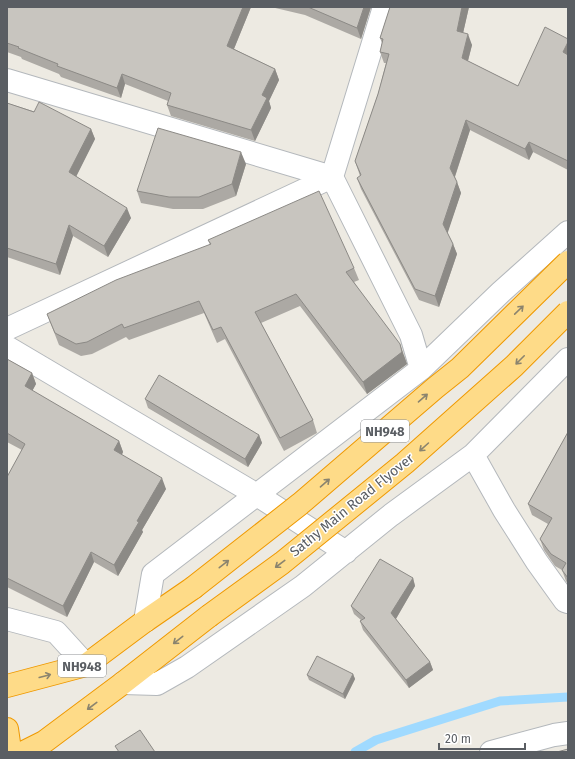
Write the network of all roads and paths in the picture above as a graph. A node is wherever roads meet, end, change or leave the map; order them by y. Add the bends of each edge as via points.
1 (384, 7) edge
2 (7, 80) edge
3 (332, 177) junction
4 (568, 232) edge
5 (568, 262) edge
6 (568, 312) edge
7 (7, 329) edge
8 (7, 347) edge
9 (568, 359) edge
10 (421, 369) junction
11 (473, 455) junction
12 (257, 495) junction
13 (346, 552) junction
14 (568, 602) edge
15 (7, 619) edge
16 (145, 620) junction
17 (86, 665) junction
18 (123, 683) junction
19 (7, 686) edge
20 (7, 730) edge
21 (568, 733) edge
22 (7, 752) edge
23 (24, 752) edge
24 (491, 752) edge

1 - 3 street
2 - 3 street
3 - 7 street
3 - 10 street via 411,335
4 - 10 street
16 -> 5 highway, NH948, bridge via 193,588 300,504 460,368
6 -> 18 highway, Sathy Main Road Flyover / NH948, bridge via 514,366 405,463 282,563
8 - 12 street
9 - 11 street
10 - 12 street
11 - 13 street via 391,515
11 - 14 street via 537,562
12 - 13 street
12 - 16 street via 153,574
13 - 18 street via 303,586 186,667 157,684
15 - 17 street via 56,632
16 - 17 highway, NH948
19 -> 17 highway, NH948
18 -> 23 highway, NH948 via 44,742
20 - 22 highway
21 - 24 street

